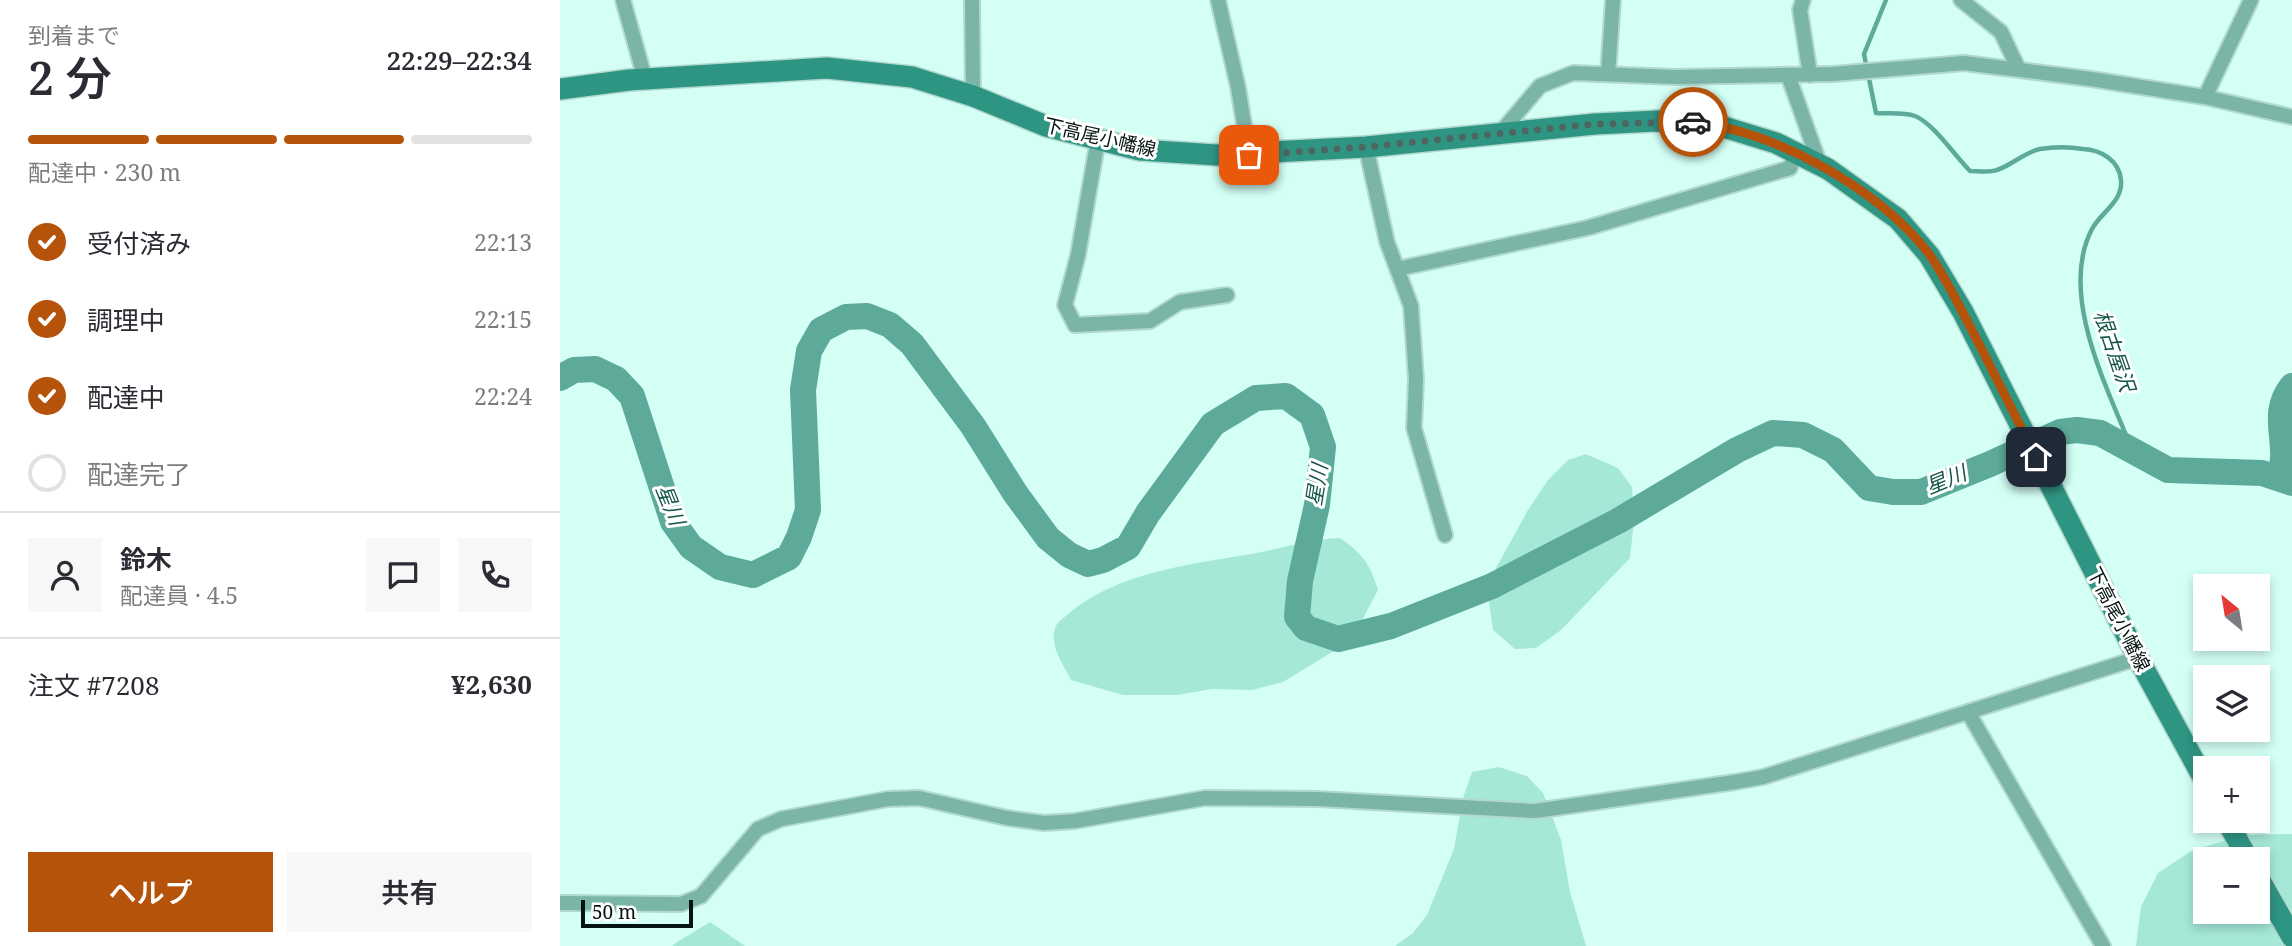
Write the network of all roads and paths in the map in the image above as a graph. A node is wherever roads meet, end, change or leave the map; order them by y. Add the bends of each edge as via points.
1 (623, 0) edge
2 (972, 0) edge
3 (1218, 0) edge
4 (1613, 0) edge
5 (1803, 0) edge
6 (1961, 0) edge
7 (2251, 0) edge
8 (2019, 70) junction
9 (1608, 74) junction
10 (1788, 75) junction
11 (1810, 75) junction
12 (645, 79) junction
13 (560, 89) edge
14 (974, 96) junction
15 (2205, 97) junction
16 (2292, 117) edge
17 (1501, 132) junction
18 (1098, 139) junction
19 (1366, 147) junction
20 (1795, 153) junction
21 (1249, 155) junction
22 (1820, 165) junction
23 (1397, 270) junction
24 (1227, 295) dead end
25 (1445, 535) dead end
26 (2138, 658) junction
27 (1968, 712) junction
28 (2193, 758) edge
29 (2270, 898) edge
30 (560, 903) edge
31 (2292, 937) edge
32 (2103, 946) edge

1 - 12 street
2 - 14 street
3 - 21 street
4 - 9 street
5 - 11 street via 1800,10
6 - 8 street via 2001,32
7 - 15 street
8 - 11 street via 1964,63
8 - 15 street
9 - 10 street
9 - 17 street via 1573,73 1540,86
10 - 11 street
10 - 22 street
12 - 13 main road, 下高尾小幡線
12 - 14 main road, 下高尾小幡線 via 827,68 912,77
14 - 18 main road, 下高尾小幡線 via 1046,126
15 - 16 street
17 - 19 main road, 下高尾小幡線
17 - 20 main road, 下高尾小幡線 via 1687,122 1745,132
18 - 21 main road, 下高尾小幡線 via 1140,150
18 - 24 street via 1065,305 1075,325 1150,321 1180,302
19 - 21 main road, 下高尾小幡線
19 - 23 street
20 - 22 main road, 下高尾小幡線
20 - 23 street via 1790,169 1600,224
22 - 26 main road, 下高尾小幡線 via 1898,219 1929,255
23 - 25 street via 1410,306 1416,379 1414,428
26 - 27 street
26 - 28 main road, 下高尾小幡線
27 - 30 street via 1763,777 1535,811 1205,798 1044,823 919,798 888,799 781,819 758,829 701,896 681,904
27 - 32 street
29 - 31 main road

